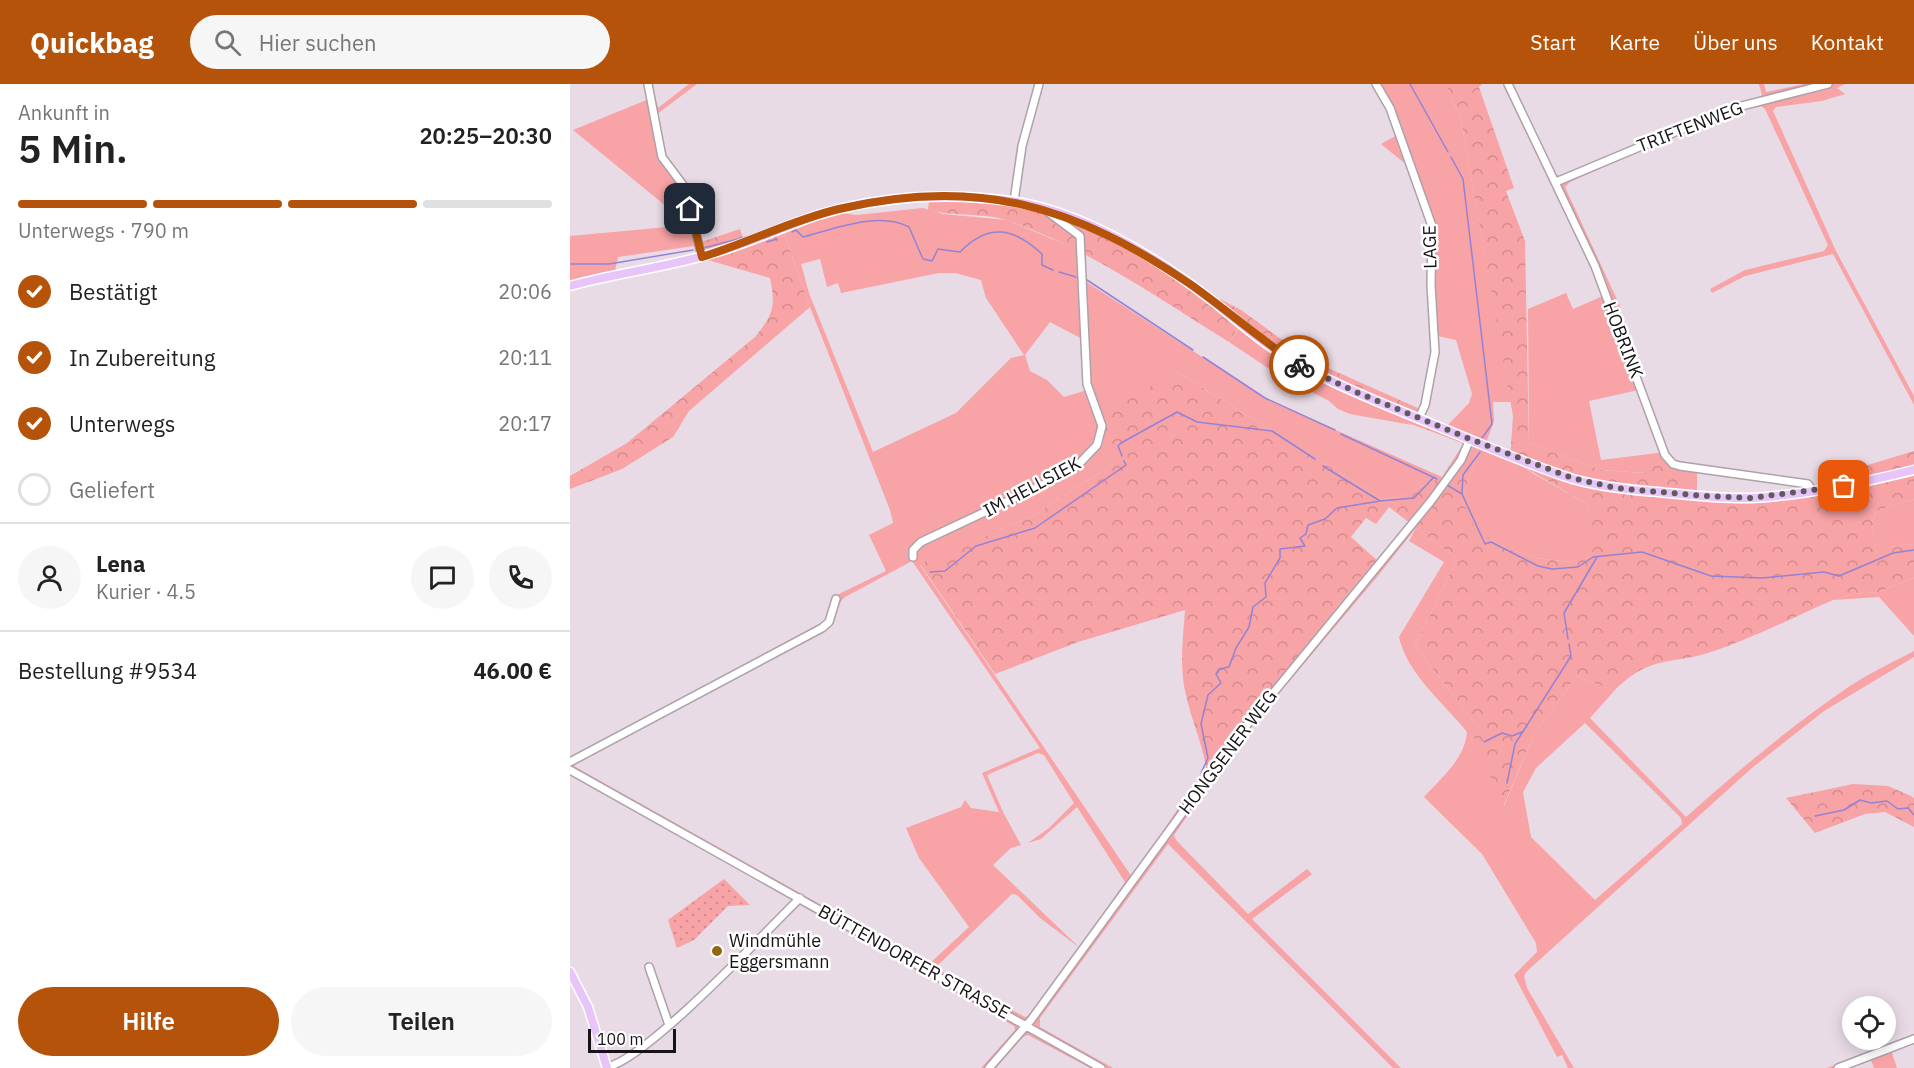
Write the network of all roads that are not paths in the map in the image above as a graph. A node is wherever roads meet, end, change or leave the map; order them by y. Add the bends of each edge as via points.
1 (648, 84) edge
2 (1039, 84) edge
3 (1376, 84) edge
4 (1508, 84) edge
5 (1828, 84) edge
6 (1556, 182) junction
7 (1014, 201) junction
8 (1043, 208) junction
9 (702, 257) junction
10 (570, 286) edge
11 (1419, 418) junction
12 (1470, 439) junction
13 (1914, 470) edge
14 (1812, 490) junction
15 (913, 557) dead end
16 (836, 599) dead end
17 (570, 762) edge
18 (570, 770) edge
19 (800, 898) junction
20 (649, 967) dead end
21 (570, 972) edge
22 (669, 1025) junction
23 (1027, 1025) junction
24 (1914, 1039) edge
25 (607, 1068) edge
26 (988, 1068) edge
27 (1101, 1068) edge
28 (1838, 1068) edge

1 - 9 street via 662,157 683,185
2 - 7 street via 1022,146
3 - 11 street, LAGE via 1390,108 1432,226 1434,363
4 - 6 street, HOBRINK
5 - 6 street, TRIFTENWEG via 1730,109
6 - 14 street, HOBRINK via 1595,266 1665,455 1680,466 1808,484
7 - 8 main road
7 - 9 main road via 977,197 860,205
8 - 11 main road via 1129,245 1191,285 1305,369
8 - 15 street, IM HELLSIEK via 1080,236 1087,384 1102,426 1097,445 1088,457 1057,478 921,543 913,550
9 - 10 main road
11 - 12 main road
12 - 14 main road via 1572,478 1616,488 1751,498
12 - 23 street, HONGSENER WEG via 1461,460 1431,501 1242,731
13 - 14 main road
16 - 17 street via 829,622 822,628
18 - 19 street, BÜTTENDORFER STRASSE
19 - 22 street
19 - 23 street, BÜTTENDORFER STRASSE
20 - 22 street
21 - 25 main road via 588,1007
22 - 25 street via 618,1065
23 - 26 street, HONGSENER WEG
23 - 27 street, BÜTTENDORFER STRASSE
24 - 28 street

